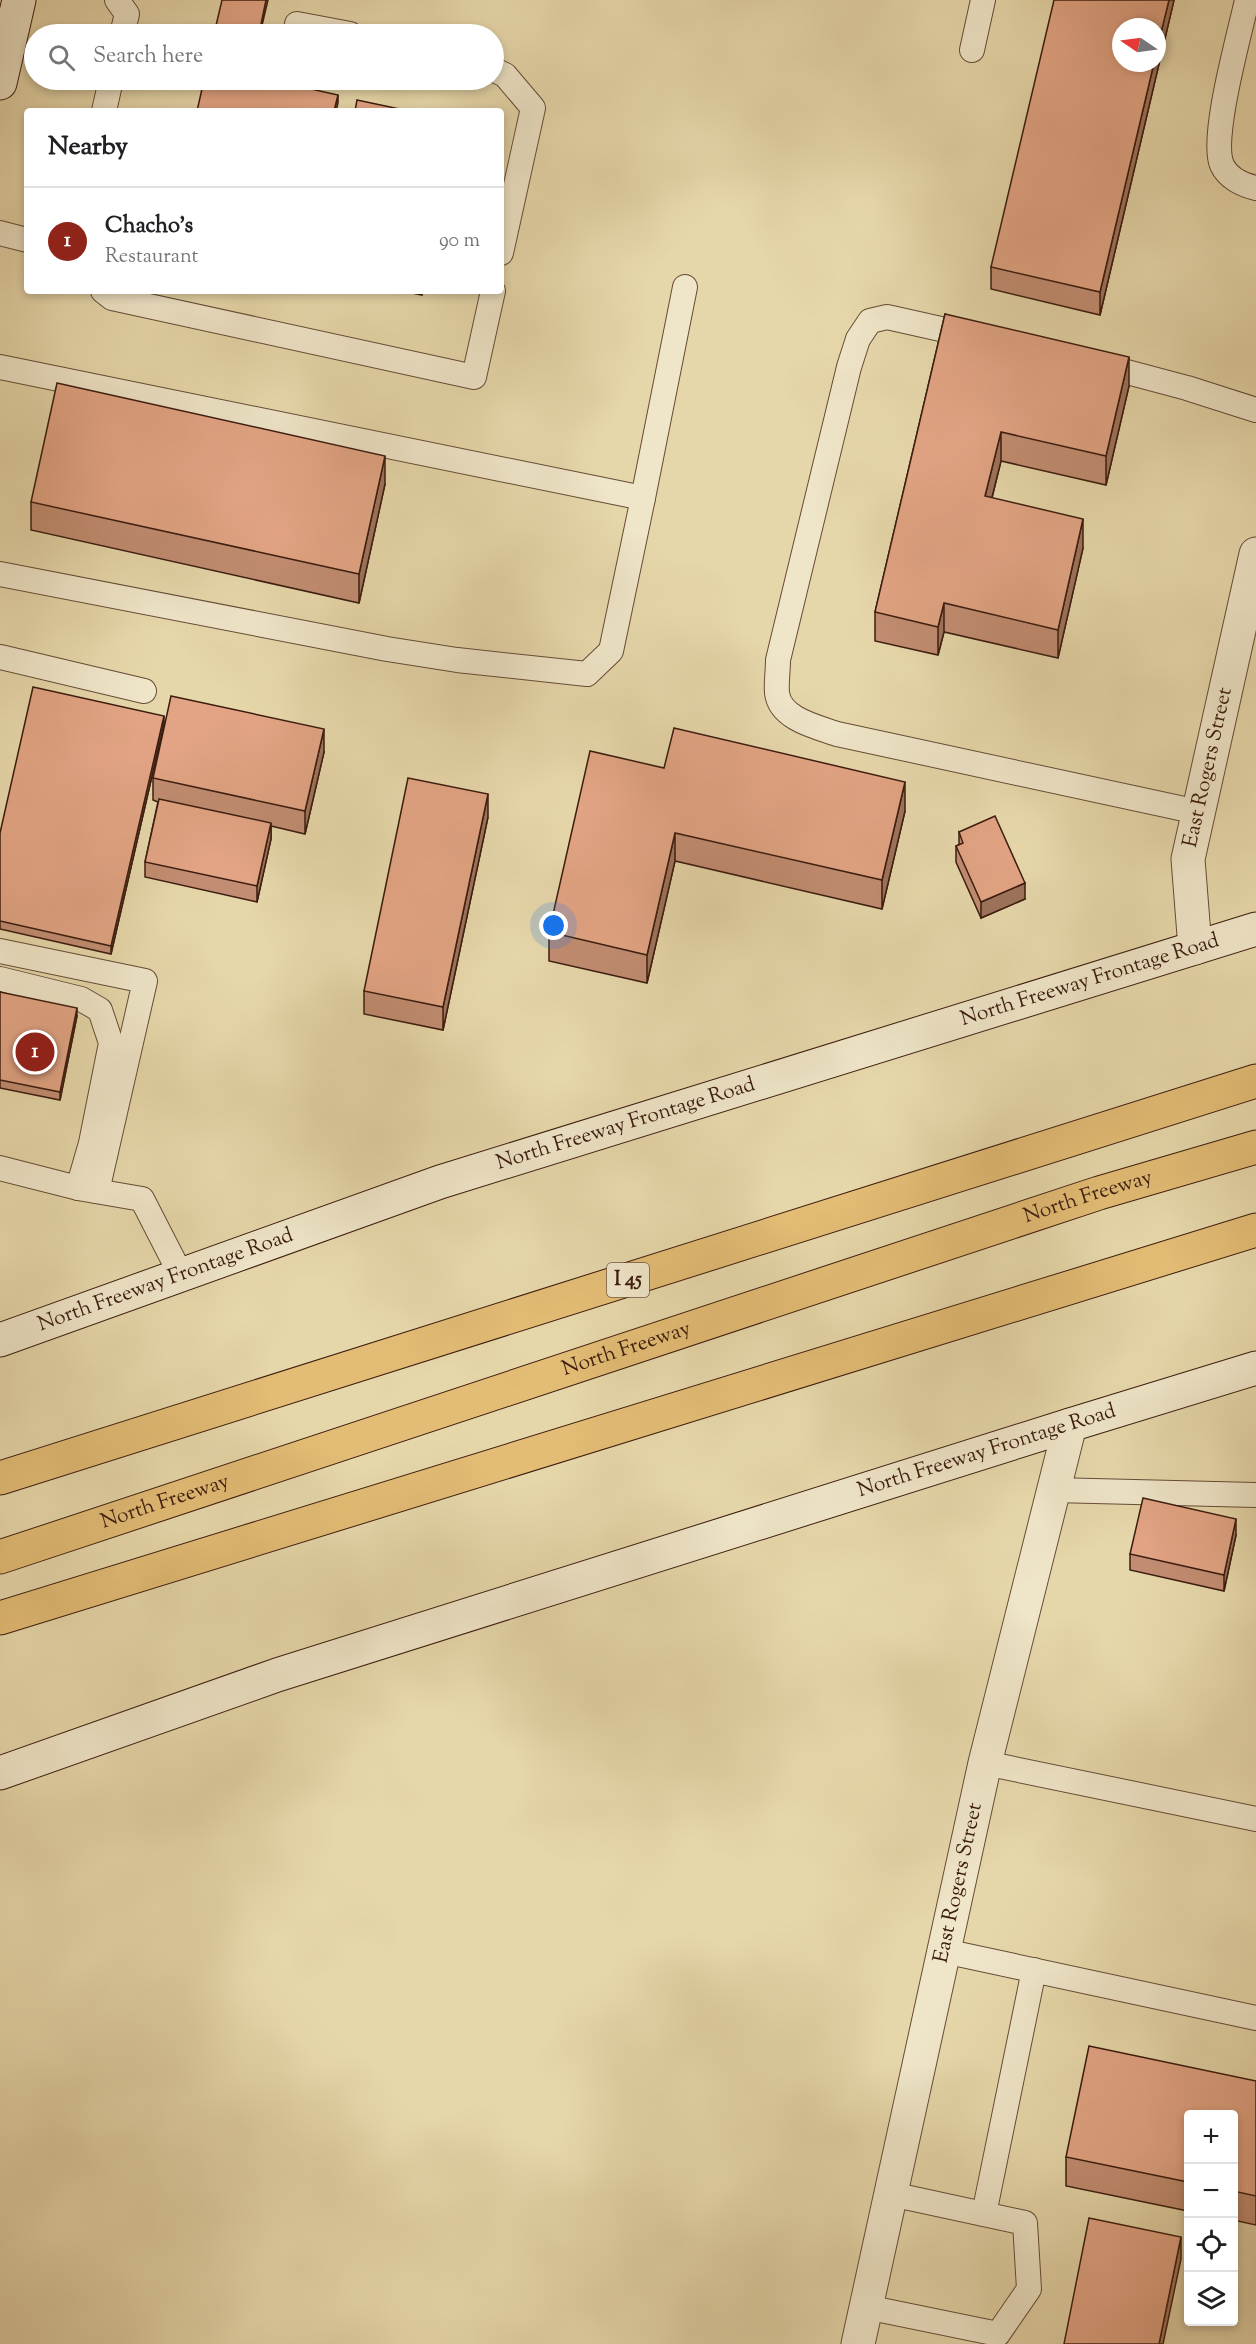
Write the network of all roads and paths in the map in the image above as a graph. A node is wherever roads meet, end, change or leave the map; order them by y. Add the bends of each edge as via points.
1 (19, 0) edge
2 (117, 0) edge
3 (983, 0) edge
4 (1247, 0) edge
5 (125, 24) edge
6 (972, 50) dead end
7 (504, 75) edge
8 (0, 83) edge
9 (109, 90) edge
10 (105, 108) edge
11 (1256, 188) edge
12 (0, 233) edge
13 (24, 239) edge
14 (504, 240) edge
15 (685, 287) dead end
16 (108, 294) edge
17 (492, 294) edge
18 (991, 341) edge
19 (1073, 359) edge
20 (0, 367) edge
21 (1256, 410) edge
22 (643, 498) junction
23 (1256, 554) edge
24 (0, 574) edge
25 (0, 657) edge
26 (144, 691) dead end
27 (1198, 812) junction
28 (1256, 929) edge
29 (1194, 948) junction
30 (0, 951) edge
31 (0, 979) edge
32 (1256, 1081) edge
33 (1256, 1147) edge
34 (0, 1168) edge
35 (87, 1189) junction
36 (1256, 1230) edge
37 (181, 1275) junction
38 (0, 1340) edge
39 (1256, 1368) edge
40 (1070, 1425) junction
41 (0, 1478) edge
42 (1053, 1490) junction
43 (1256, 1495) edge
44 (0, 1557) edge
45 (0, 1618) edge
46 (985, 1763) junction
47 (0, 1773) edge
48 (1256, 1819) edge
49 (944, 1951) junction
50 (1034, 1970) junction
51 (1256, 2018) edge
52 (891, 2194) junction
53 (984, 2214) junction
54 (866, 2307) junction
55 (958, 2335) edge
56 (858, 2344) edge

1 - 8 main road
2 - 5 lane via 128,14
3 - 6 lane
4 - 11 lane via 1218,151 1232,177
7 - 14 lane via 533,108
9 - 10 lane
12 - 13 lane
15 - 22 lane
16 - 17 lane via 474,377
18 - 27 lane via 887,317 870,321 858,339 778,660 777,696 788,714 837,734
19 - 21 lane via 1131,372
20 - 22 lane
22 - 24 lane via 611,651 587,674 387,649
23 - 27 main road, East Rogers Street
25 - 26 lane
27 - 29 main road, East Rogers Street via 1188,859
28 - 29 main road, North Freeway Frontage Road
29 - 37 main road, North Freeway Frontage Road via 440,1182
30 - 35 lane via 145,981
31 - 35 lane via 81,999 100,1010 111,1043 91,1143
32 - 41 highway, I 45
33 - 44 highway, North Freeway via 1099,1193
34 - 35 lane
35 - 37 lane via 142,1199
36 - 45 highway
37 - 38 main road, North Freeway Frontage Road
39 - 40 main road, North Freeway Frontage Road
40 - 42 main road, East Rogers Street
40 - 47 main road, North Freeway Frontage Road via 277,1675
42 - 43 lane
42 - 46 main road, East Rogers Street
46 - 48 lane
46 - 49 main road, East Rogers Street
49 - 50 lane
49 - 52 main road, East Rogers Street
50 - 51 lane
50 - 53 lane
52 - 53 lane
52 - 54 main road, East Rogers Street
53 - 55 lane via 1025,2223 1029,2289 998,2334
54 - 55 lane
54 - 56 main road, East Rogers Street

